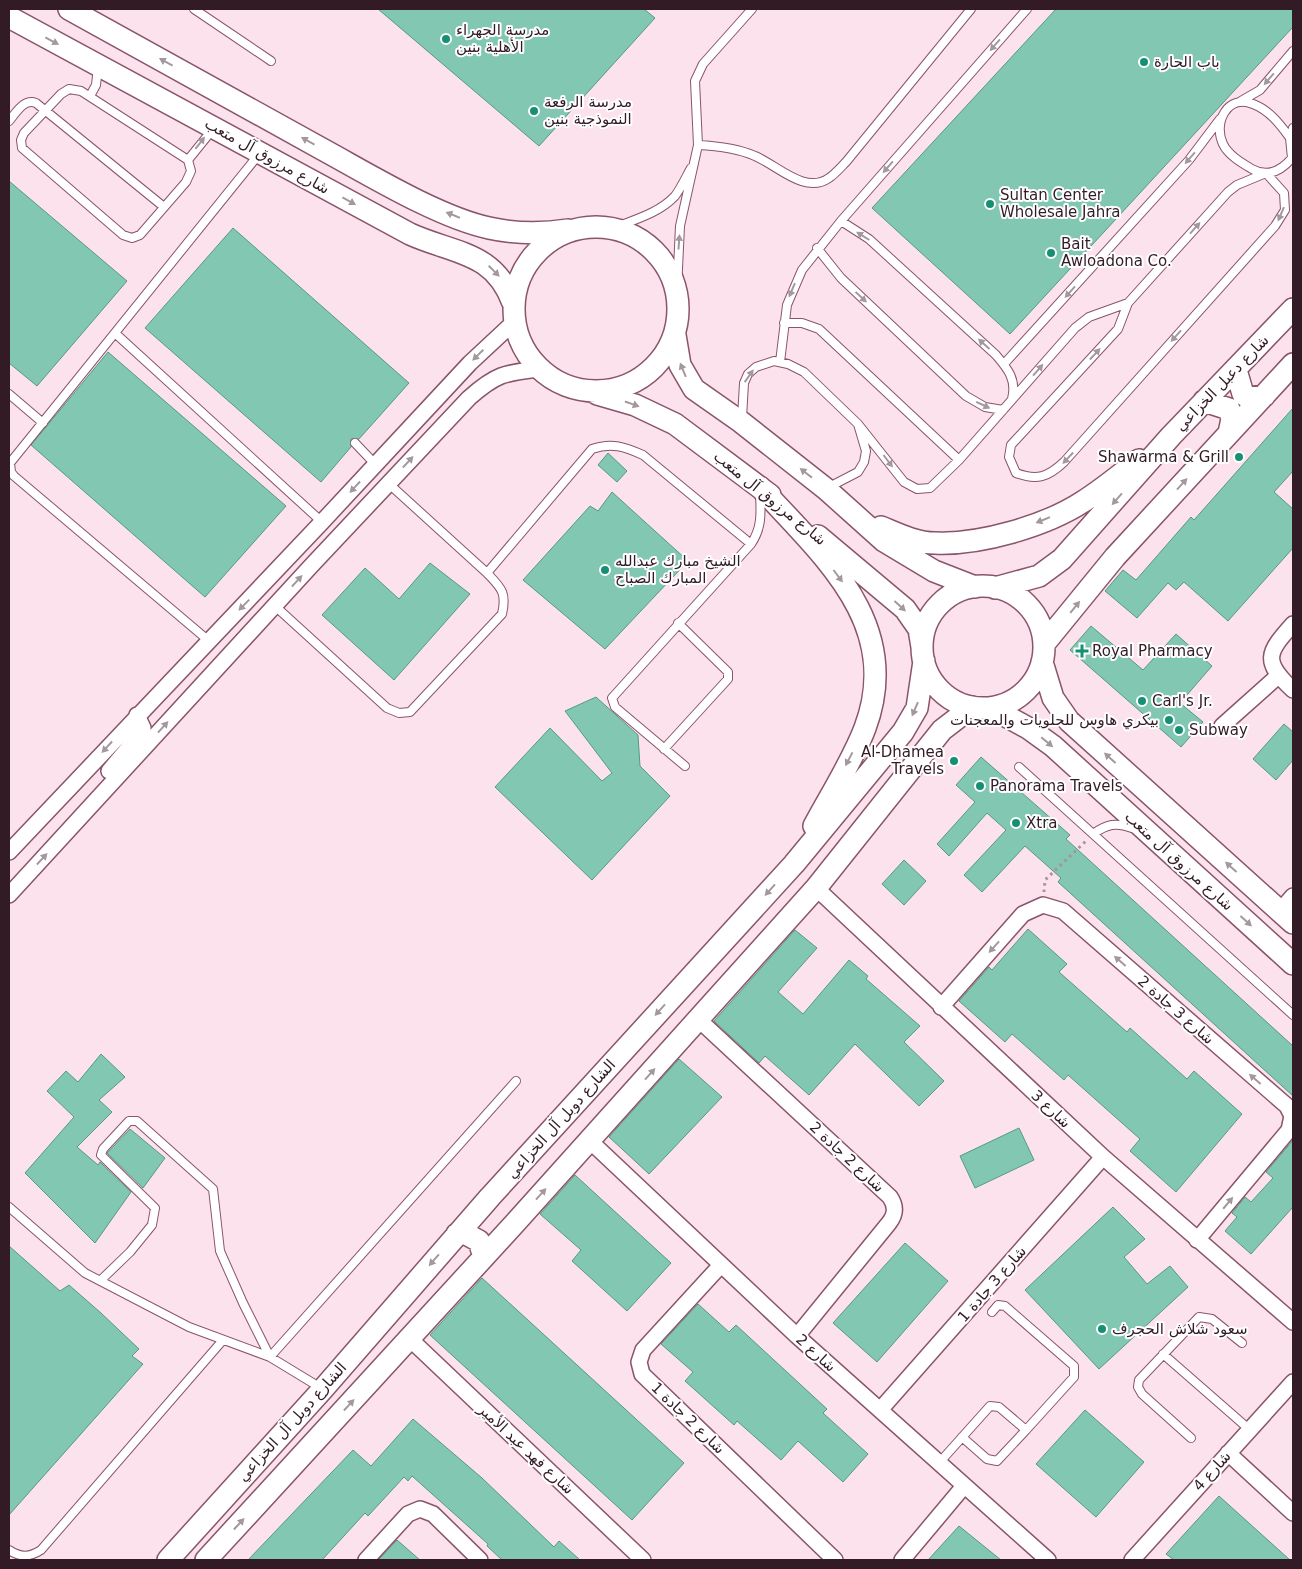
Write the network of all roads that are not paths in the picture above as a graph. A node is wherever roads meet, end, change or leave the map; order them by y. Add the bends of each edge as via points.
1 (69, 9) edge
2 (194, 9) edge
3 (752, 9) edge
4 (971, 9) edge
5 (1028, 9) edge
6 (9, 17) edge
7 (1293, 51) edge
8 (271, 61) dead end
9 (98, 65) junction
10 (90, 96) junction
11 (1240, 102) junction
12 (46, 111) junction
13 (1220, 119) junction
14 (9, 121) edge
15 (214, 127) junction
16 (1293, 128) edge
17 (1290, 138) junction
18 (698, 145) junction
19 (261, 152) junction
20 (1292, 158) edge
21 (188, 160) junction
22 (696, 160) junction
23 (1266, 174) junction
24 (164, 207) junction
25 (840, 221) junction
26 (611, 229) junction
27 (568, 230) junction
28 (817, 248) junction
29 (677, 290) junction
30 (1128, 303) junction
31 (1293, 309) edge
32 (513, 312) junction
33 (784, 323) junction
34 (116, 334) junction
35 (675, 335) junction
36 (780, 362) junction
37 (1004, 364) junction
38 (1293, 364) edge
39 (539, 370) junction
40 (1236, 370) junction
41 (585, 391) junction
42 (9, 394) edge
43 (1264, 396) junction
44 (1012, 399) junction
45 (1204, 401) junction
46 (1003, 410) junction
47 (741, 422) junction
48 (43, 423) junction
49 (858, 424) junction
50 (1229, 433) junction
51 (1171, 436) junction
52 (355, 443) dead end
53 (959, 460) junction
54 (376, 464) junction
55 (388, 483) junction
56 (760, 487) junction
57 (826, 489) junction
58 (846, 509) junction
59 (322, 522) junction
60 (751, 544) junction
61 (487, 573) junction
62 (985, 587) junction
63 (274, 606) junction
64 (678, 624) junction
65 (1293, 624) edge
66 (210, 641) junction
67 (1043, 653) junction
68 (923, 654) junction
69 (1278, 676) junction
70 (1293, 690) edge
71 (981, 707) junction
72 (137, 715) junction
73 (1222, 726) dead end
74 (664, 749) junction
75 (685, 766) dead end
76 (1018, 767) dead end
77 (102, 793) junction
78 (1149, 833) junction
79 (1093, 834) junction
80 (9, 852) edge
81 (794, 864) junction
82 (816, 888) junction
83 (9, 895) edge
84 (1289, 910) edge
85 (1293, 964) edge
86 (941, 1007) junction
87 (1293, 1015) edge
88 (698, 1019) junction
89 (516, 1081) dead end
90 (590, 1141) junction
91 (1103, 1157) junction
92 (490, 1196) junction
93 (9, 1208) edge
94 (516, 1222) junction
95 (457, 1234) junction
96 (1196, 1240) junction
97 (484, 1257) junction
98 (721, 1265) junction
99 (101, 1280) junction
100 (992, 1312) dead end
101 (1293, 1322) edge
102 (797, 1336) junction
103 (410, 1339) junction
104 (223, 1340) junction
105 (1242, 1343) dead end
106 (1163, 1354) junction
107 (270, 1357) junction
108 (1293, 1382) edge
109 (323, 1389) junction
110 (880, 1410) junction
111 (1026, 1430) junction
112 (1250, 1430) junction
113 (962, 1437) junction
114 (1191, 1438) dead end
115 (1228, 1453) junction
116 (939, 1463) junction
117 (964, 1486) junction
118 (1293, 1513) edge
119 (9, 1550) edge
120 (168, 1560) edge
121 (206, 1560) edge
122 (366, 1560) edge
123 (480, 1560) edge
124 (643, 1560) edge
125 (836, 1560) edge
126 (902, 1560) edge
127 (1048, 1560) edge
128 (1132, 1560) edge

27 -> 1 main road via 514,233 487,228 432,206 356,168
2 - 8 lane
3 - 18 lane via 698,73 694,92
4 - 18 lane via 828,180 797,181 756,156 728,147
5 -> 25 lane
6 -> 9 main road, شارع مرزوق آل متعب
7 -> 11 lane via 1260,90
9 - 10 lane via 98,78
9 - 15 main road, شارع مرزوق آل متعب
10 - 12 lane via 77,89 69,89
10 - 21 lane
11 - 13 lane via 1231,106
11 - 17 lane via 1264,110
12 - 14 lane via 33,102 27,102
12 - 24 lane
12 - 24 lane via 22,136 20,144 24,152 123,235 132,238 140,235
13 - 23 lane via 1224,146 1243,163
13 -> 37 lane via 1189,160
15 - 19 main road, شارع مرزوق آل متعب
21 -> 15 lane
16 - 17 lane
17 - 20 lane
18 - 22 lane
19 -> 32 main road, شارع مرزوق آل متعب via 410,234 486,264 508,288
19 - 34 lane
20 - 23 lane via 1285,166
21 - 24 lane via 189,177
22 - 26 lane via 676,195 662,207
29 -> 22 lane via 680,226
30 -> 23 lane via 1228,192
23 -> 30 lane via 1284,193 1285,210 1275,226 1064,462 1050,475 1039,478 1016,473 1009,456 1011,445 1118,329
25 - 28 lane
37 -> 25 lane via 869,239
26 - 27 main road via 600,226
26 - 29 main road via 630,233 656,252 669,270
27 - 32 main road via 543,245 524,268
28 -> 33 lane via 791,290
28 -> 46 lane via 841,278 966,396 985,407
29 - 35 main road via 679,312
44 -> 30 lane via 1075,328 1089,317
31 - 40 main road, شارع دعبل الخزاعي
32 - 39 main road via 522,348
32 -> 54 street
33 - 36 lane
33 - 53 lane via 802,323 819,329
34 - 48 lane
34 - 59 lane
35 - 41 main road via 662,360 640,379 614,390
47 -> 35 main road via 694,389 680,365
47 -> 36 lane via 742,390 748,374 765,362
36 - 49 lane via 804,372
37 - 44 lane via 1014,383
38 - 43 main road
39 - 41 main road via 560,384
55 -> 39 street via 487,382 504,373
40 - 43 main road via 1243,394 1249,398
40 - 45 main road, شارع دعبل الخزاعي
41 -> 56 main road, شارع مرزوق آل متعب via 635,405 675,424
42 - 48 lane
43 - 50 main road
44 - 46 lane
45 - 50 main road via 1229,409 1232,419
45 - 51 main road, شارع دعبل الخزاعي
46 - 53 lane
57 -> 47 main road
48 - 66 lane via 12,459 11,472
49 -> 53 lane via 904,482 918,489 936,485
49 - 57 lane via 866,451 864,462 858,472
67 -> 50 main road via 1115,557
51 -> 58 main road via 1083,502 1024,528 965,542 934,543 910,539
51 -> 62 main road, شارع دعبل الخزاعي via 1053,567 1039,576
52 - 54 lane
54 -> 59 street
55 - 61 lane
63 -> 55 street
56 - 60 lane via 761,518 758,533
56 -> 68 main road, شارع مرزوق آل متعب via 905,609 919,629
56 -> 81 main road via 820,552 848,589 873,640 874,694 864,729
57 - 58 main road
58 - 62 main road via 913,560
59 -> 66 street
60 - 61 lane via 643,456 624,446 605,444 592,449
60 - 64 lane
61 - 63 lane via 502,589 505,602 502,614 410,712 399,713 387,708
62 - 67 main road via 1010,593 1024,602 1041,628
62 - 68 main road via 958,592 944,601 932,614 925,630
77 -> 63 street
64 - 74 lane via 728,672 728,679
64 - 74 lane via 612,698 615,707
65 - 69 street via 1275,644 1270,656
66 - 72 street
67 - 71 main road via 1029,687 1012,700
84 -> 67 main road, شارع مرزوق آل متعب via 1069,721 1053,698
68 - 71 main road via 928,675 941,691 958,703
68 -> 81 main road, الشارع دوبل آل الخزاعي via 917,708 903,732
69 - 70 street
69 - 73 street
71 -> 78 main road, شارع مرزوق آل متعب via 1040,736
71 - 82 main road, الشارع دوبل آل الخزاعي via 942,730
72 - 77 street via 143,728 141,733 101,780
72 -> 80 street
74 - 75 lane
76 - 79 lane
83 -> 77 street
78 - 79 lane via 1112,824
78 -> 85 main road, شارع مرزوق آل متعب
79 - 87 lane
81 -> 92 main road, الشارع دوبل آل الخزاعي
82 - 86 street, شارع 3
82 - 88 main road, الشارع دوبل آل الخزاعي
86 - 91 street, شارع 3
96 -> 86 street, شارع 3 جادة 2 via 1289,1130 1290,1110 1063,911 1044,905 1023,914
90 -> 88 main road, الشارع دوبل آل الخزاعي
88 - 102 street, شارع 2 جادة 2 via 890,1196 894,1204 890,1224
89 - 107 lane
94 -> 90 main road, الشارع دوبل آل الخزاعي
90 - 98 street, شارع 2
91 - 96 street, شارع 3
91 - 110 street, شارع 3 جادة 1
92 - 94 main road via 489,1208 493,1216
92 - 95 main road, الشارع دوبل آل الخزاعي
93 - 99 lane via 85,1273
94 - 97 main road, الشارع دوبل آل الخزاعي
95 - 97 main road via 466,1234 479,1241
95 -> 109 main road, الشارع دوبل آل الخزاعي
96 - 101 street, شارع 3
97 - 103 main road, الشارع دوبل آل الخزاعي
98 - 102 street, شارع 2
98 - 125 street, شارع 2 جادة 1 via 643,1350 639,1368
99 - 104 lane via 189,1327
99 - 107 lane via 152,1225 155,1208 102,1155 103,1149 129,1121 137,1122 213,1189 220,1251
100 - 111 lane via 998,1305 1004,1305 1075,1369 1074,1377
102 - 110 street, شارع 2
121 -> 103 main road, الشارع دوبل آل الخزاعي
103 - 124 street, شارع فهد عبد الأمير
104 - 107 lane
104 - 119 lane via 42,1550 32,1556 21,1557
105 - 106 lane via 1212,1319 1199,1317
106 - 112 lane
106 - 114 lane via 1139,1380 1138,1387
107 - 109 lane
108 - 112 street, شارع 4
109 - 120 main road, الشارع دوبل آل الخزاعي
110 - 116 street, شارع 2
111 - 113 lane via 997,1461 988,1459
111 - 113 lane via 999,1407 990,1406
112 - 115 street, شارع 4
113 - 116 lane
115 - 118 street
115 - 128 street, شارع 4
116 - 117 street, شارع 2
117 - 126 street
117 - 127 street, شارع 2
122 - 123 street via 408,1514 420,1509 433,1514

